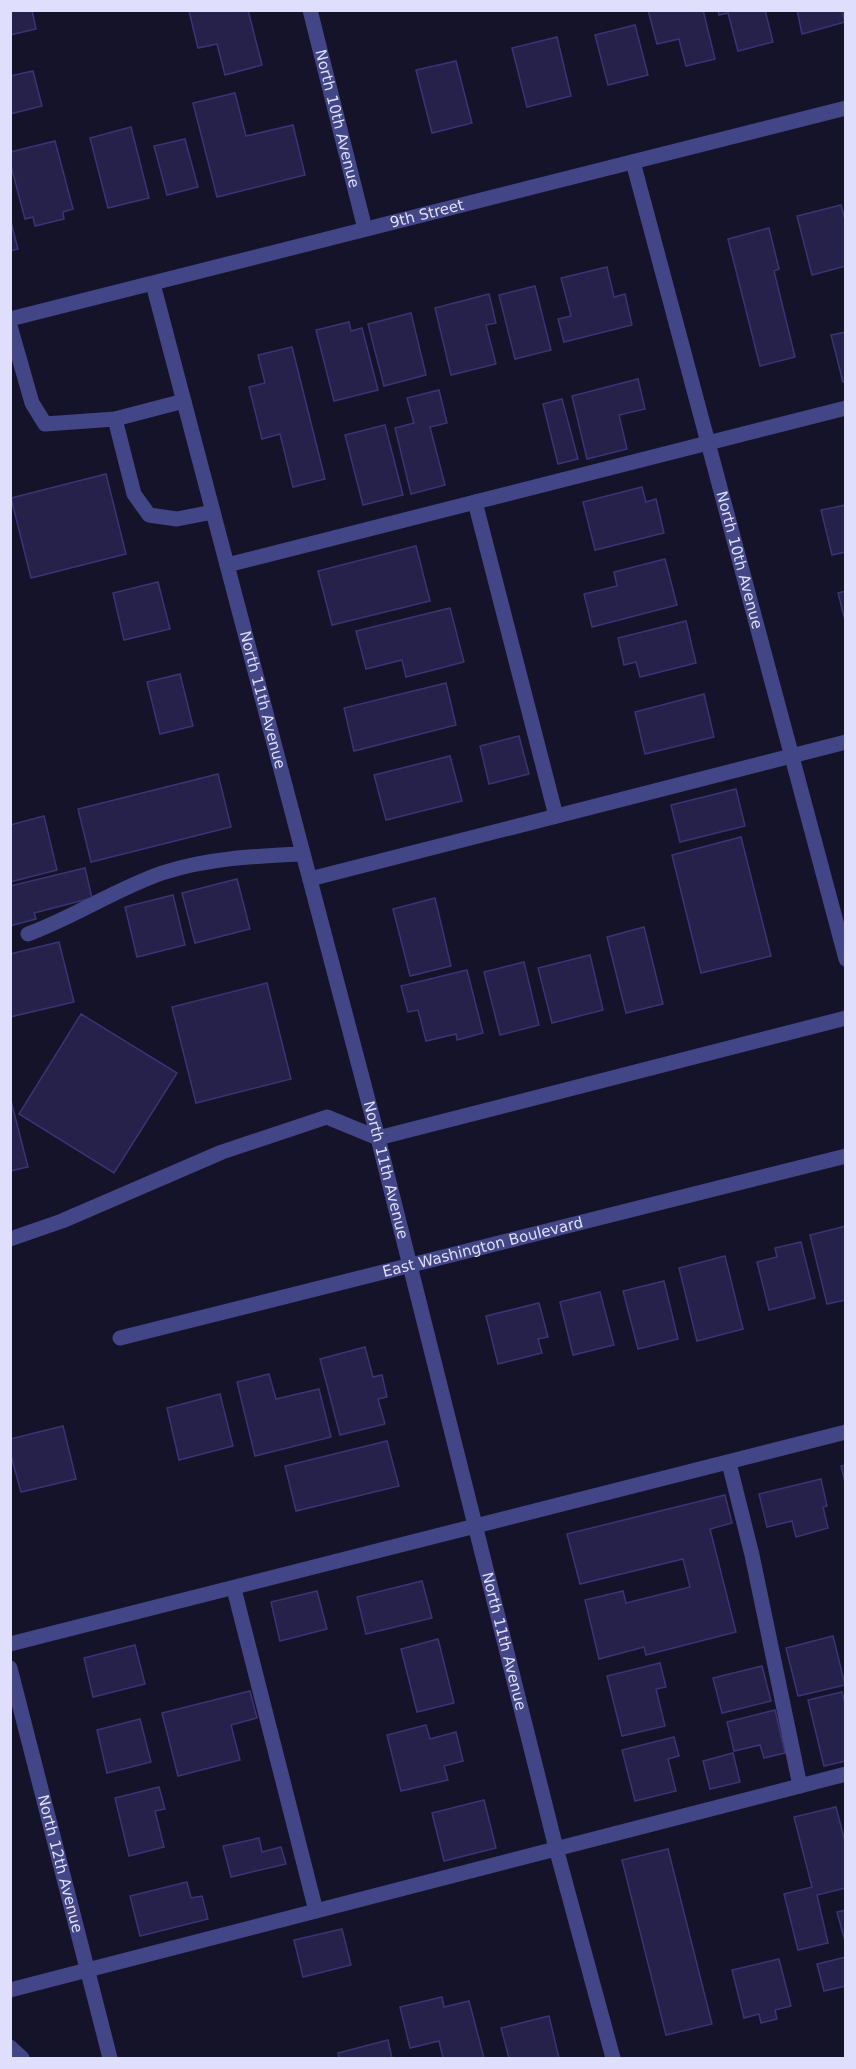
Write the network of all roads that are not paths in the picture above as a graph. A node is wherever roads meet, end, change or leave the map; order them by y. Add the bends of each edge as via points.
1 (310, 10) edge
2 (846, 108) edge
3 (633, 162) junction
4 (365, 229) junction
5 (153, 284) junction
6 (10, 319) edge
7 (10, 326) edge
8 (184, 401) junction
9 (846, 408) edge
10 (115, 419) junction
11 (708, 442) junction
12 (475, 502) junction
13 (213, 512) junction
14 (227, 565) junction
15 (846, 742) edge
16 (791, 756) junction
17 (556, 816) junction
18 (303, 854) junction
19 (310, 879) junction
20 (28, 934) dead end
21 (846, 959) edge
22 (846, 1018) edge
23 (378, 1138) junction
24 (846, 1156) edge
25 (10, 1239) edge
26 (411, 1267) junction
27 (120, 1338) dead end
28 (846, 1432) edge
29 (729, 1463) junction
30 (475, 1528) junction
31 (234, 1589) junction
32 (10, 1644) edge
33 (10, 1668) edge
34 (846, 1774) edge
35 (800, 1786) junction
36 (556, 1848) junction
37 (316, 1911) junction
38 (88, 1971) junction
39 (10, 1989) edge
40 (10, 2047) edge
41 (22, 2058) edge
42 (110, 2058) edge
43 (613, 2058) edge

1 - 4 street, North 10th Avenue
2 - 3 street, 9th Street
3 - 4 street, 9th Street
3 - 11 street, North 10th Avenue
4 - 5 street, 9th Street
5 - 6 street, 9th Street
5 - 8 street, North 11th Avenue
7 - 10 street via 32,403 45,424
8 - 10 street
8 - 13 street, North 11th Avenue
9 - 11 street
10 - 13 street via 134,494 149,515 177,519
11 - 12 street
11 - 16 street, North 10th Avenue
12 - 14 street
12 - 17 street
13 - 14 street, North 11th Avenue
14 - 18 street, North 11th Avenue
15 - 16 street
16 - 17 street
16 - 21 street, North 10th Avenue
17 - 19 street
18 - 19 street, North 11th Avenue
18 - 20 street via 245,856 187,866 160,874
19 - 23 street, North 11th Avenue
22 - 23 street
23 - 25 street via 327,1117 222,1152 62,1221
23 - 26 street, North 11th Avenue
24 - 26 street, East Washington Boulevard
26 - 27 street, East Washington Boulevard
26 - 30 street, North 11th Avenue
28 - 29 street
29 - 30 street
29 - 35 street
30 - 31 street
30 - 36 street, North 11th Avenue
31 - 32 street
31 - 37 street
33 - 38 street, North 12th Avenue
34 - 35 street
35 - 36 street
36 - 37 street
36 - 43 street, North 11th Avenue
37 - 38 street
38 - 39 street
38 - 42 street, North 12th Avenue
40 - 41 street

